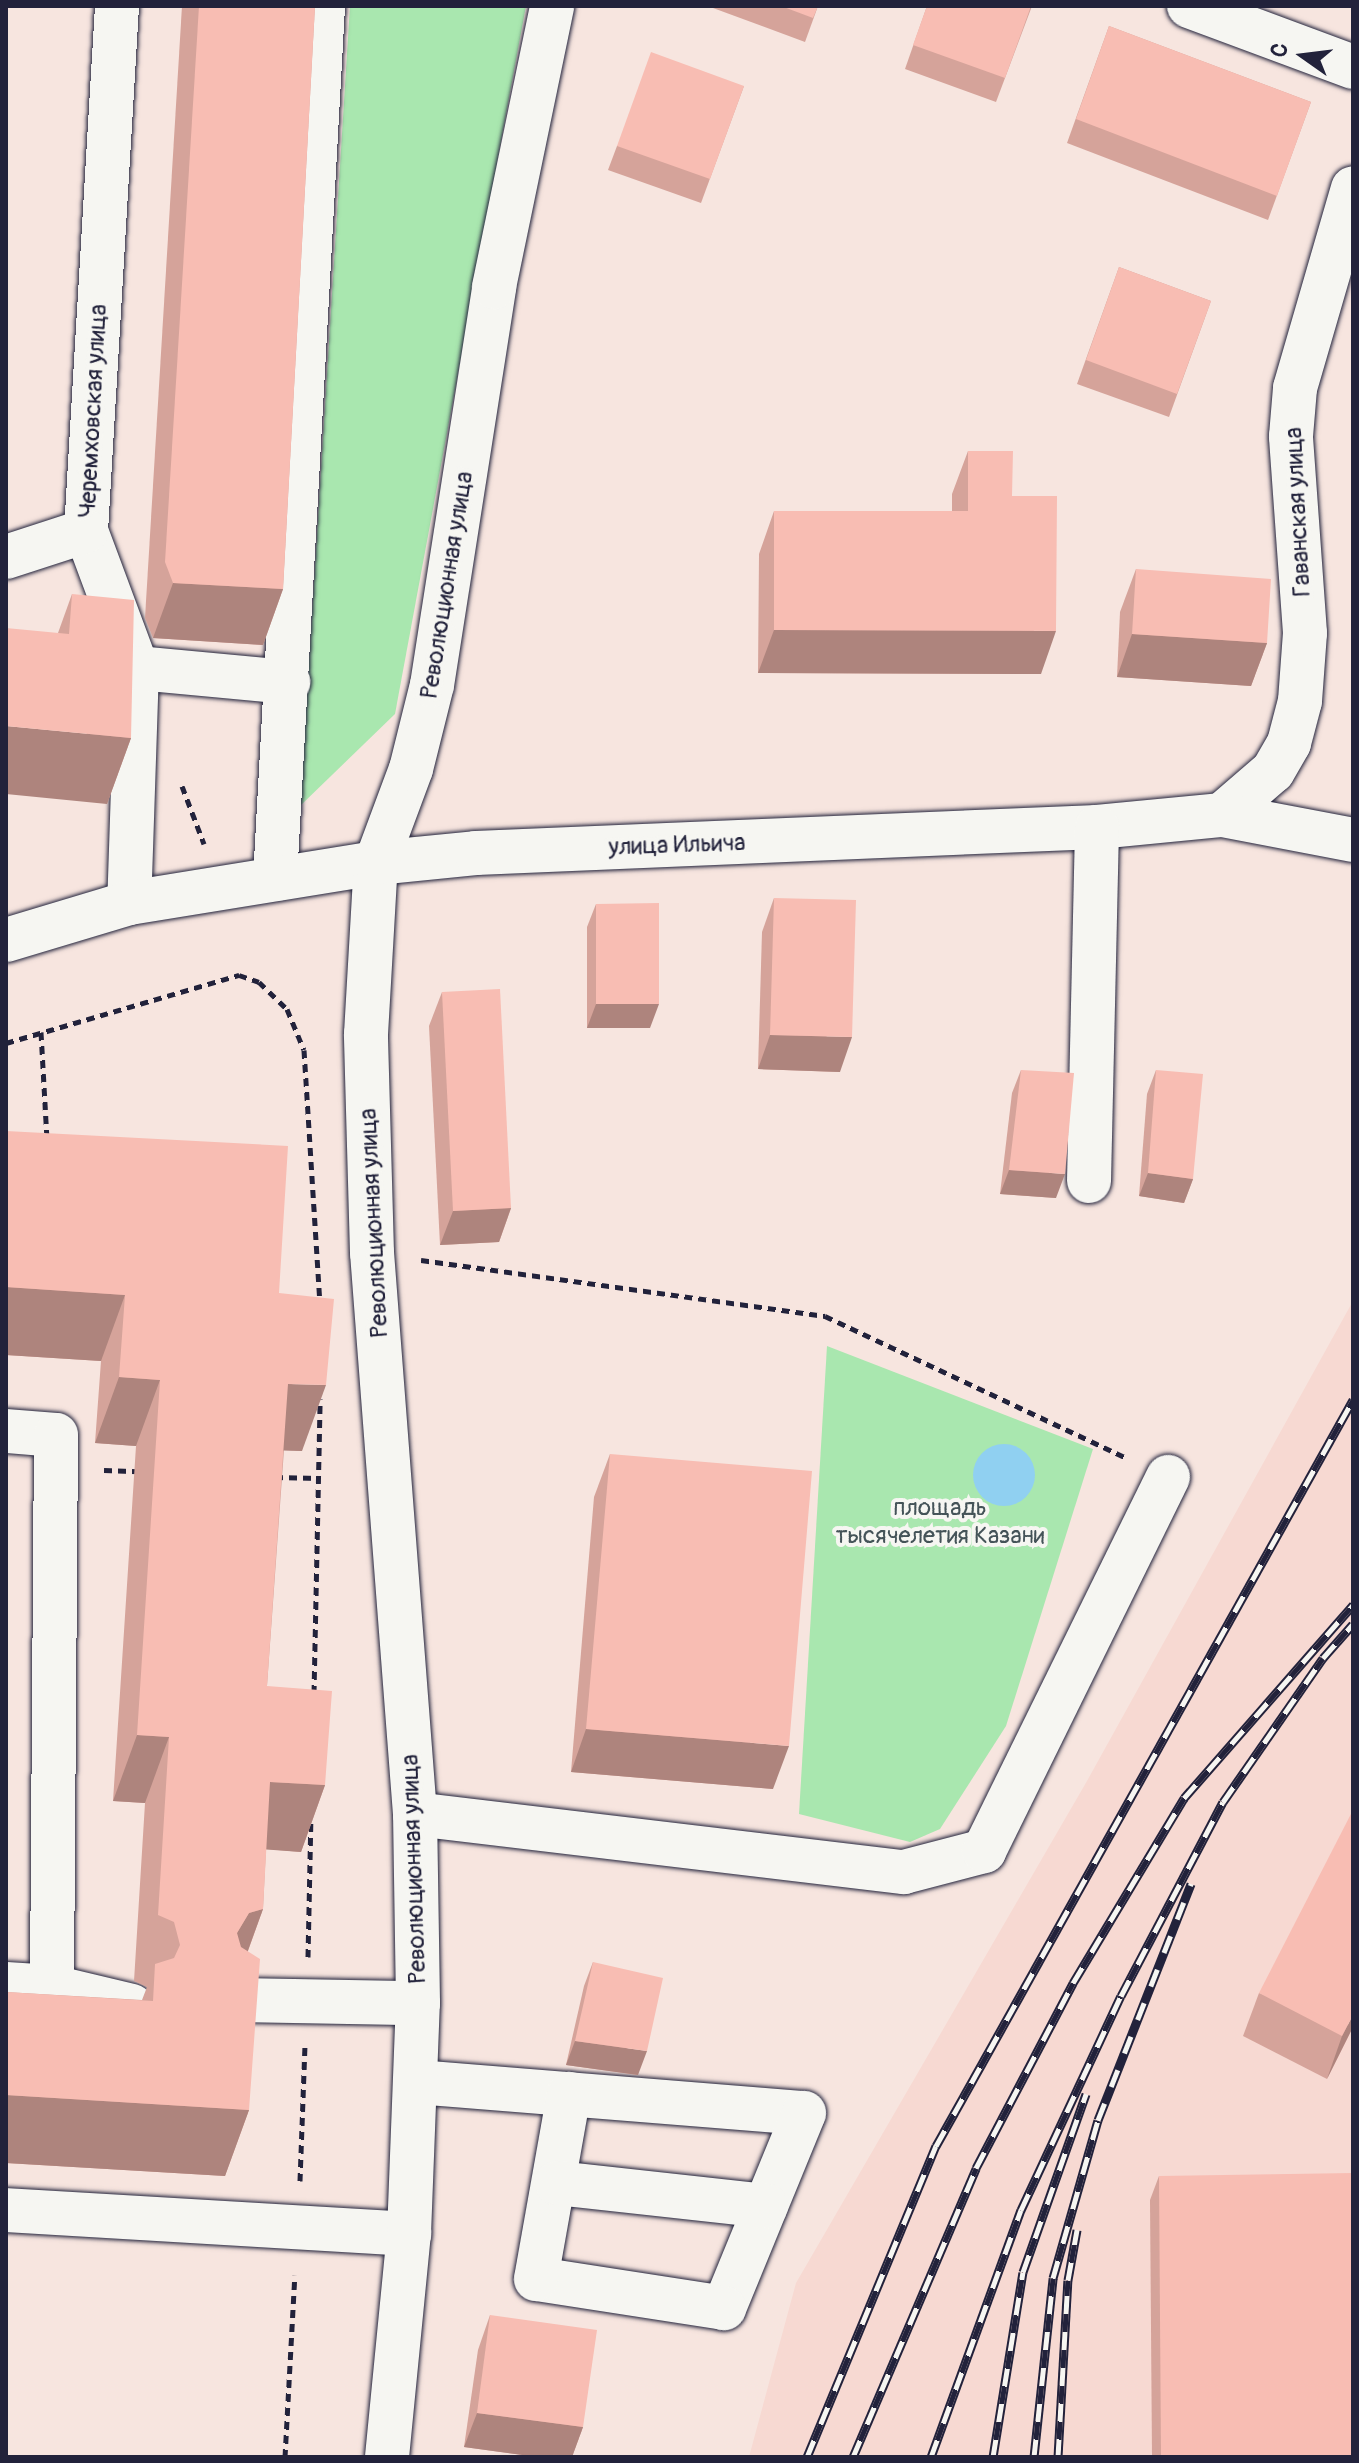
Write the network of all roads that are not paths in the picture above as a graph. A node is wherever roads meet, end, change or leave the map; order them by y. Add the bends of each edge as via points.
1 (117, 6) edge
2 (323, 6) edge
3 (552, 6) edge
4 (1189, 6) edge
5 (1353, 67) edge
6 (1353, 188) edge
7 (86, 531) junction
8 (6, 557) edge
9 (137, 668) junction
10 (288, 682) junction
11 (1222, 815) junction
12 (1097, 827) junction
13 (1353, 840) edge
14 (376, 863) junction
15 (275, 879) junction
16 (129, 903) junction
17 (6, 940) edge
18 (1089, 1181) dead end
19 (6, 1431) edge
20 (1168, 1477) road end
21 (415, 1814) junction
22 (6, 1984) edge
23 (52, 1987) junction
24 (238, 2000) edge
25 (418, 2003) junction
26 (132, 2006) edge
27 (417, 2082) junction
28 (569, 2094) junction
29 (557, 2183) junction
30 (766, 2206) junction
31 (6, 2210) edge
32 (409, 2234) junction
33 (387, 2457) edge

1 - 7 street, Черемховская улица
2 - 10 street
3 - 14 street, Революционная улица via 494,287 432,685 411,769
4 - 5 street
6 - 11 street, Гаванская улица via 1295,388 1291,436 1305,633 1300,701 1289,743 1273,771
7 - 8 street
7 - 9 street, Черемховская улица
9 - 10 street
9 - 16 street, Черемховская улица
10 - 15 street
11 - 12 street, улица Ильича
11 - 13 street, улица Ильича
12 - 14 street, улица Ильича via 476,853
12 - 18 street
14 - 15 street, улица Ильича
14 - 21 street, Революционная улица via 366,1034 372,1253
15 - 16 street, улица Ильича
16 - 17 street, улица Ильича
19 - 23 street via 56,1435
20 - 21 street via 984,1851 904,1872
21 - 25 street, Революционная улица
22 - 23 street
23 - 26 street
24 - 25 street
25 - 27 street, Революционная улица
27 - 28 street
27 - 32 street, Революционная улица
28 - 29 street
28 - 30 street via 804,2113
29 - 30 street
29 - 30 street via 536,2279 724,2308
31 - 32 street
32 - 33 street, Революционная улица

